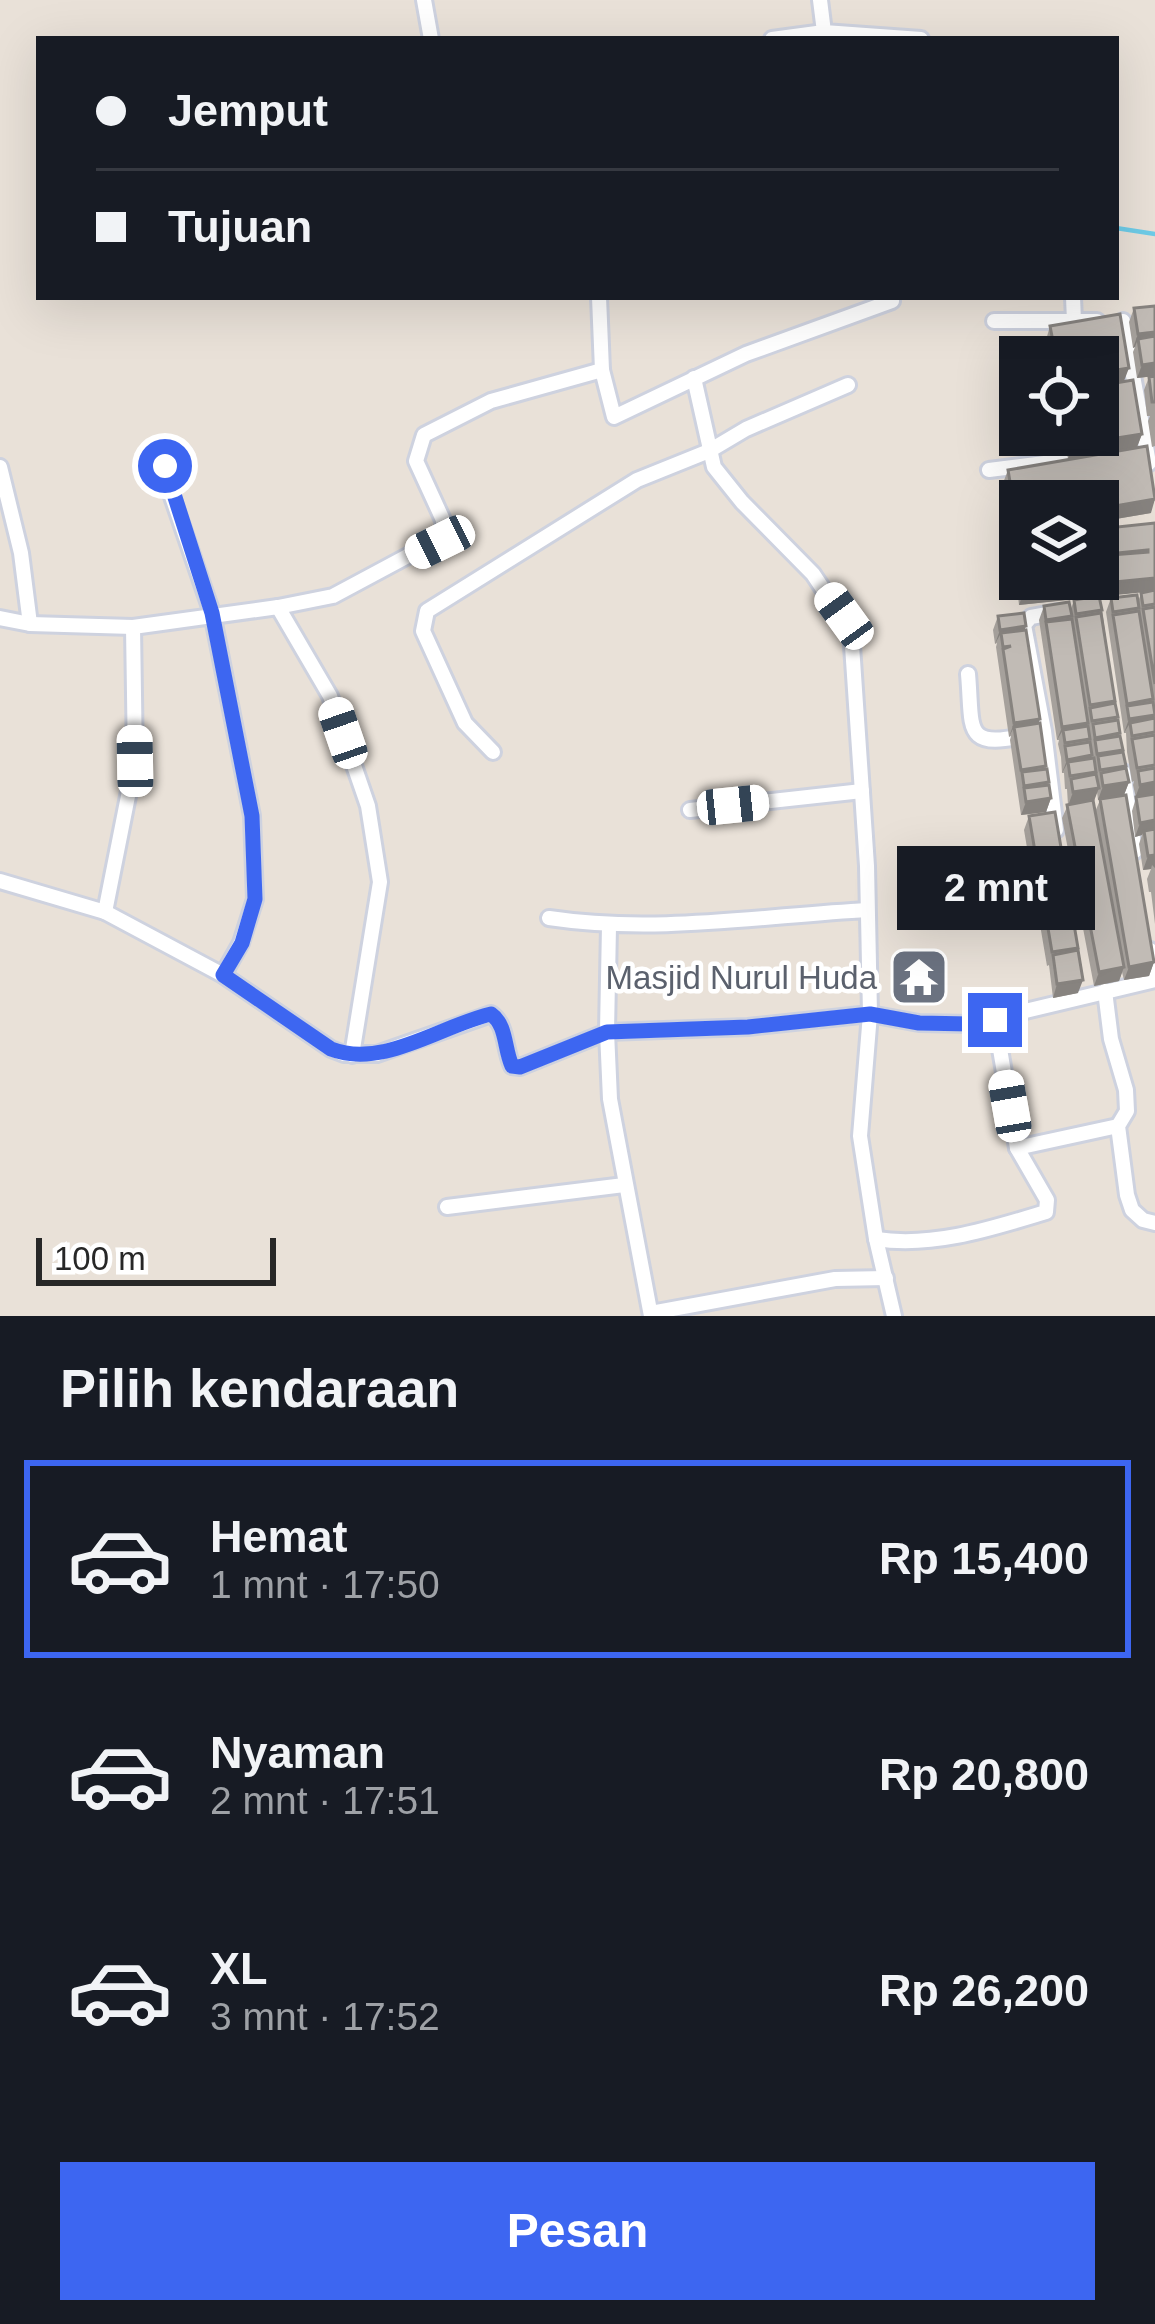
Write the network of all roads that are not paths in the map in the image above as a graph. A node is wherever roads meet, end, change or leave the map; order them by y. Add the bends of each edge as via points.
1 (424, 0) edge
2 (820, 0) edge
3 (824, 32) junction
4 (430, 36) edge
5 (794, 36) edge
6 (879, 36) edge
7 (599, 300) edge
8 (1073, 300) edge
9 (892, 301) dead end
10 (1139, 317) edge
11 (994, 321) dead end
12 (1074, 321) junction
13 (1123, 321) junction
14 (602, 370) junction
15 (694, 378) junction
16 (1155, 381) edge
17 (1137, 383) junction
18 (848, 385) dead end
19 (1119, 388) edge
20 (1151, 450) edge
21 (709, 451) junction
22 (184, 453) dead end
23 (1125, 453) edge
24 (1080, 459) edge
25 (0, 467) edge
26 (989, 470) dead end
27 (1153, 489) edge
28 (278, 607) junction
29 (1079, 609) edge
30 (212, 613) junction
31 (0, 618) edge
32 (30, 624) junction
33 (133, 627) junction
34 (968, 674) dead end
35 (1044, 731) junction
36 (494, 752) dead end
37 (1121, 761) edge
38 (862, 791) junction
39 (1135, 804) junction
40 (1110, 808) edge
41 (690, 810) dead end
42 (1073, 815) edge
43 (1055, 818) junction
44 (1058, 840) edge
45 (1139, 875) edge
46 (0, 881) edge
47 (867, 910) junction
48 (105, 912) junction
49 (550, 918) dead end
50 (610, 926) junction
51 (1148, 938) edge
52 (1081, 972) edge
53 (223, 975) junction
54 (1155, 980) edge
55 (1105, 991) junction
56 (1085, 995) junction
57 (870, 1014) junction
58 (995, 1020) junction
59 (607, 1032) junction
60 (352, 1055) junction
61 (1118, 1126) junction
62 (1017, 1148) junction
63 (624, 1185) junction
64 (447, 1207) dead end
65 (1155, 1223) edge
66 (876, 1239) junction
67 (886, 1278) junction
68 (651, 1315) edge
69 (894, 1316) edge

1 - 4 street
2 - 3 street
3 - 5 street
3 - 6 street
7 - 14 street
8 - 12 street
9 - 15 street
10 - 13 street
11 - 12 street
12 - 13 street
13 - 17 street
14 - 15 street via 614,417
14 - 28 street via 491,401 424,435 416,461 443,520 440,542 333,596
15 - 21 street
16 - 17 street
17 - 19 street
17 - 20 street
18 - 21 street
20 - 23 street
20 - 27 street
21 - 36 street via 637,480 427,611 423,631 465,723
21 - 38 street via 723,480 813,574 851,631
22 - 30 street via 165,463 168,485
24 - 26 street
25 - 32 street
28 - 30 street
28 - 60 street via 330,696 368,806 380,882
29 - 35 street via 1025,620
30 - 33 street
30 - 53 street via 252,816 255,899
31 - 32 street
32 - 33 street
33 - 48 street via 135,761
34 - 35 street via 980,738
35 - 43 street
37 - 39 street
38 - 41 street
38 - 47 street
39 - 40 street
39 - 45 street
42 - 43 street
43 - 44 street
46 - 48 street
47 - 50 street
47 - 57 street
48 - 53 street
49 - 50 street
50 - 59 street
51 - 54 street
52 - 56 street
53 - 60 street
54 - 55 street
55 - 56 street
55 - 61 street via 1126,1090
56 - 58 street
57 - 58 street via 919,1023
57 - 59 street
57 - 66 street via 860,1136
58 - 62 street
59 - 60 street via 512,1066 491,1014 377,1054
59 - 63 street
61 - 62 street
61 - 65 street via 1132,1210
62 - 66 street via 1048,1200 1046,1212 972,1234
63 - 64 street
63 - 68 street
66 - 67 street
67 - 68 street
67 - 69 street

